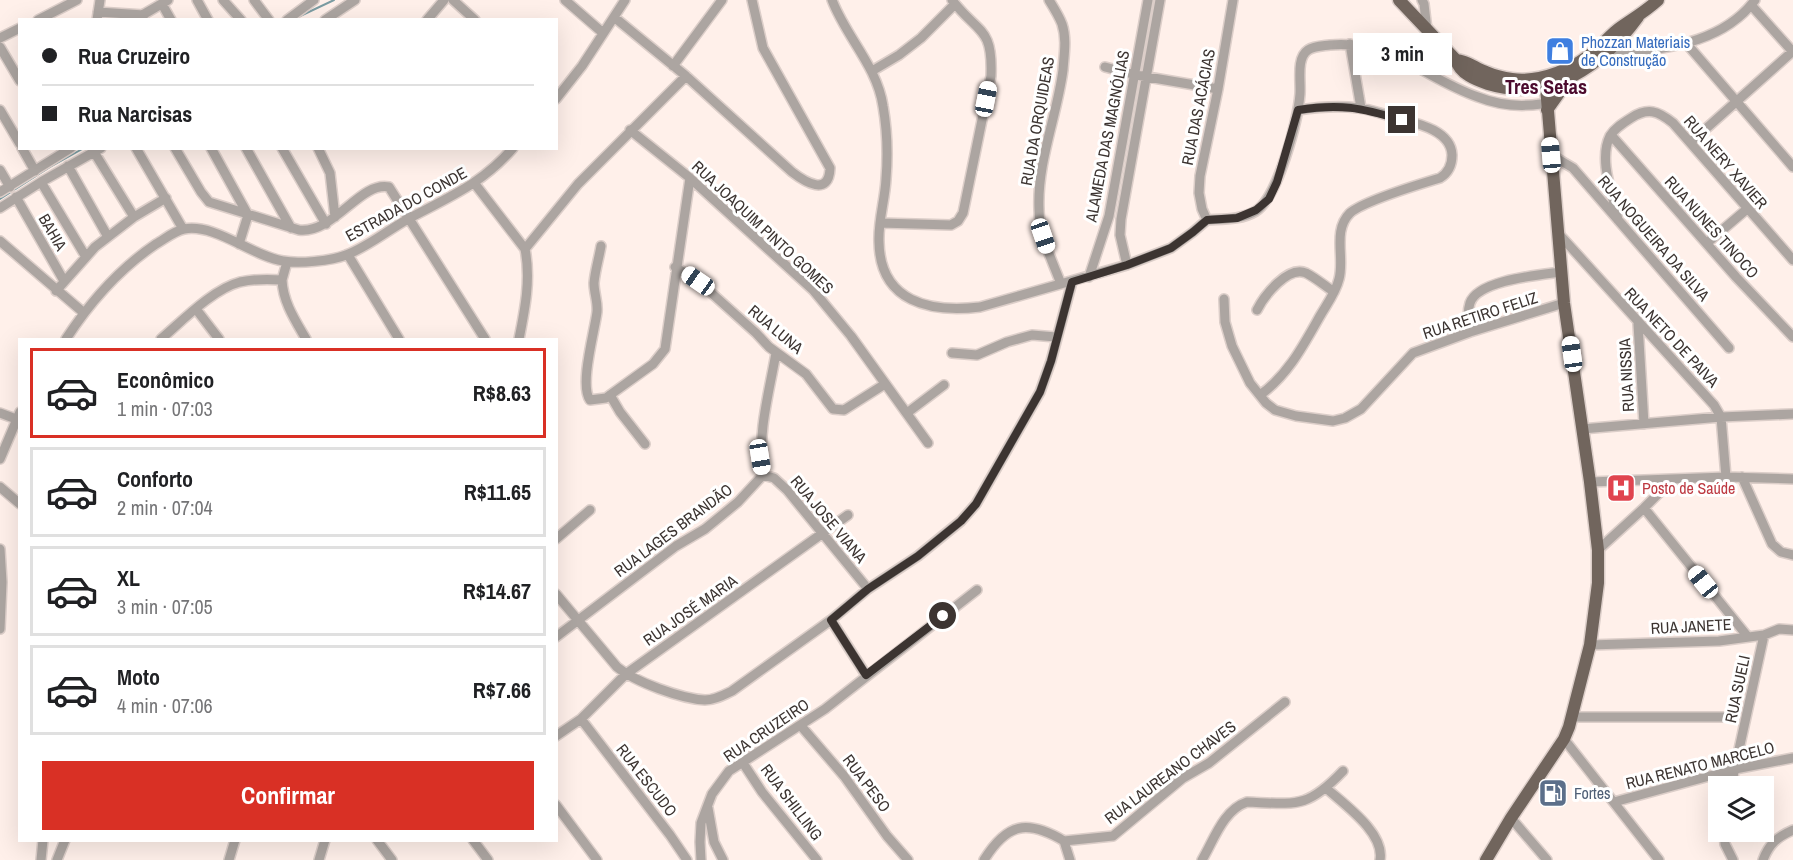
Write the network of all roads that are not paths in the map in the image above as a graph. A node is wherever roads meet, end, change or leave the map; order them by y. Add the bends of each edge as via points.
1 (77, 0) edge
2 (100, 0) edge
3 (197, 0) edge
4 (223, 0) edge
5 (254, 0) edge
6 (314, 0) edge
7 (355, 0) edge
8 (444, 0) edge
9 (453, 0) edge
10 (565, 0) edge
11 (625, 0) edge
12 (722, 0) edge
13 (752, 0) edge
14 (832, 0) edge
15 (1049, 0) edge
16 (1148, 0) edge
17 (1160, 0) edge
18 (1233, 0) edge
19 (1399, 0) edge
20 (1422, 0) edge
21 (1658, 0) edge
22 (165, 2) edge
23 (954, 2) edge
24 (1753, 3) edge
25 (52, 16) edge
26 (97, 16) edge
27 (140, 17) edge
28 (1638, 17) junction
29 (170, 18) edge
30 (207, 18) edge
31 (240, 18) edge
32 (268, 18) edge
33 (290, 18) edge
34 (329, 18) edge
35 (429, 18) edge
36 (473, 18) edge
37 (614, 18) junction
38 (18, 29) edge
39 (1427, 30) junction
40 (603, 33) junction
41 (0, 38) edge
42 (1350, 44) junction
43 (1686, 44) junction
44 (0, 47) edge
45 (1793, 52) edge
46 (1602, 57) junction
47 (673, 66) junction
48 (1105, 67) dead end
49 (872, 71) junction
50 (1136, 75) junction
51 (1565, 75) junction
52 (686, 76) junction
53 (1146, 77) junction
54 (18, 78) edge
55 (1523, 84) junction
56 (1546, 87) junction
57 (1218, 89) junction
58 (558, 95) edge
59 (1736, 102) junction
60 (1544, 107) junction
61 (1360, 108) junction
62 (0, 110) edge
63 (1298, 110) junction
64 (630, 130) junction
65 (1611, 135) junction
66 (18, 141) edge
67 (1692, 142) junction
68 (1123, 144) junction
69 (1134, 145) junction
70 (23, 150) edge
71 (97, 150) edge
72 (137, 150) edge
73 (176, 150) edge
74 (212, 150) edge
75 (247, 150) edge
76 (283, 150) edge
77 (319, 150) edge
78 (511, 150) edge
79 (60, 152) edge
80 (1551, 155) junction
81 (68, 166) junction
82 (1793, 167) edge
83 (0, 170) edge
84 (35, 171) junction
85 (690, 178) junction
86 (41, 182) junction
87 (475, 184) junction
88 (10, 187) junction
89 (0, 192) edge
90 (16, 197) junction
91 (166, 198) junction
92 (0, 208) edge
93 (1747, 209) junction
94 (248, 215) junction
95 (134, 217) junction
96 (335, 217) junction
97 (408, 219) junction
98 (1207, 220) junction
99 (1618, 220) junction
100 (880, 223) junction
101 (326, 224) junction
102 (291, 228) junction
103 (183, 229) junction
104 (0, 233) edge
105 (1558, 233) junction
106 (108, 237) junction
107 (3, 243) edge
108 (1707, 243) junction
109 (239, 244) junction
110 (602, 246) dead end
111 (525, 249) junction
112 (348, 255) junction
113 (86, 257) junction
114 (1793, 260) edge
115 (287, 262) junction
116 (1127, 265) junction
117 (675, 267) junction
118 (1561, 272) junction
119 (1089, 277) junction
120 (282, 280) junction
121 (64, 281) junction
122 (1072, 282) junction
123 (1061, 284) junction
124 (56, 291) junction
125 (1334, 292) junction
126 (1224, 299) dead end
127 (1564, 303) junction
128 (196, 309) junction
129 (1257, 310) dead end
130 (84, 314) junction
131 (1638, 324) junction
132 (1470, 332) junction
133 (1056, 337) junction
134 (1793, 337) edge
135 (67, 338) edge
136 (162, 338) edge
137 (218, 338) edge
138 (305, 338) edge
139 (398, 338) edge
140 (484, 338) edge
141 (519, 338) edge
142 (1729, 348) dead end
143 (776, 352) junction
144 (952, 353) dead end
145 (885, 384) junction
146 (944, 385) dead end
147 (610, 395) junction
148 (1260, 395) junction
149 (0, 413) edge
150 (907, 413) junction
151 (1793, 414) edge
152 (18, 416) edge
153 (1721, 417) junction
154 (1644, 424) junction
155 (1582, 429) junction
156 (645, 444) dead end
157 (928, 444) dead end
158 (0, 459) edge
159 (763, 475) junction
160 (1726, 477) junction
161 (1742, 477) junction
162 (1793, 479) edge
163 (1672, 480) junction
164 (1590, 482) junction
165 (0, 487) edge
166 (18, 502) edge
167 (1644, 508) junction
168 (590, 510) dead end
169 (848, 515) dead end
170 (822, 534) junction
171 (558, 537) edge
172 (0, 549) edge
173 (1598, 550) junction
174 (1793, 555) edge
175 (868, 589) junction
176 (977, 590) dead end
177 (558, 596) edge
178 (831, 620) junction
179 (578, 621) junction
180 (0, 629) edge
181 (1793, 630) edge
182 (1764, 635) junction
183 (558, 636) edge
184 (1748, 637) junction
185 (1590, 645) junction
186 (626, 674) junction
187 (866, 675) junction
188 (1285, 702) dead end
189 (1573, 717) junction
190 (1723, 717) dead end
191 (581, 719) junction
192 (801, 726) junction
193 (558, 735) edge
194 (1564, 739) junction
195 (1793, 758) edge
196 (743, 763) junction
197 (1735, 769) junction
198 (1343, 771) dead end
199 (1733, 776) edge
200 (1326, 788) junction
201 (1614, 802) junction
202 (708, 803) junction
203 (558, 808) edge
204 (1511, 818) junction
205 (1793, 830) edge
206 (1064, 841) junction
207 (44, 842) edge
208 (64, 842) edge
209 (234, 842) edge
210 (324, 842) edge
211 (378, 842) edge
212 (474, 842) edge
213 (1725, 842) edge
214 (1654, 858) edge
215 (42, 860) edge
216 (57, 860) edge
217 (230, 860) edge
218 (319, 860) edge
219 (392, 860) edge
220 (488, 860) edge
221 (597, 860) edge
222 (687, 860) edge
223 (701, 860) edge
224 (723, 860) edge
225 (817, 860) edge
226 (908, 860) edge
227 (984, 860) edge
228 (1070, 860) edge
229 (1202, 860) edge
230 (1380, 860) edge
231 (1486, 860) edge
232 (1547, 860) edge
233 (1733, 860) edge
234 (1763, 860) edge

1 - 25 street
2 - 26 street
3 - 30 street
4 - 31 street
5 - 32 street
6 - 33 street
7 - 34 street
8 - 35 street
9 - 36 street
10 - 40 street
11 - 37 street
12 - 47 street
13 - 52 street via 763,48 826,159 830,168 828,179 816,185 803,181
14 - 49 street
15 - 123 street, RUA DA ORQUIDEAS via 1065,37 1060,91 1040,184 1039,209 1043,236
16 - 50 street, ALAMEDA DAS MAGNÓLIAS
17 - 53 street, ALAMEDA DAS MAGNÓLIAS
18 - 57 street, RUA DAS ACÁCIAS
19 - 39 main road
20 - 39 street
21 - 28 main road
22 - 27 street
22 - 29 street
23 - 49 street via 921,38
23 - 100 street via 984,33 992,57 963,213 951,225
24 - 43 street via 1722,30
24 - 45 street
26 - 27 street
28 - 46 main road
28 - 51 main road via 1616,30
37 - 40 street
37 - 47 street
38 - 41 street
39 - 55 main road via 1456,60
40 - 58 street
42 - 60 street via 1389,52 1484,99
42 - 61 street
42 - 63 street via 1317,46 1303,56
43 - 46 street
43 - 59 street
44 - 54 street
45 - 59 street
46 - 51 main road
47 - 52 street
48 - 50 street
49 - 100 street via 880,90 886,142
50 - 53 street
50 - 68 street, ALAMEDA DAS MAGNÓLIAS
51 - 55 main road
51 - 56 main road
51 - 60 main road
52 - 64 street
53 - 57 street
53 - 69 street, ALAMEDA DAS MAGNÓLIAS
55 - 56 main road
55 - 60 main road via 1528,94
56 - 60 main road
57 - 98 street, RUA DAS ACÁCIAS via 1200,176 1199,193
59 - 67 street
59 - 82 street
60 - 80 main road
61 - 63 street via 1326,106
61 - 125 street via 1440,135 1452,150 1452,160 1449,171 1440,178 1368,202 1351,212 1341,230 1340,278
62 - 66 street
63 - 98 street via 1269,199 1237,218
64 - 85 street, RUA JOAQUIM PINTO GOMES
64 - 111 street via 578,184
65 - 67 street, RUA NERY XAVIER via 1619,125 1652,110 1662,114
65 - 99 street via 1605,160
65 - 108 street, RUA NUNES TINOCO
67 - 93 street, RUA NERY XAVIER
68 - 69 street
68 - 119 street, ALAMEDA DAS MAGNÓLIAS via 1109,216
69 - 116 street, ALAMEDA DAS MAGNÓLIAS via 1119,228
70 - 84 street
71 - 81 street
71 - 95 street
72 - 91 street
73 - 94 street via 209,202
74 - 94 street
75 - 102 street
76 - 101 street
77 - 96 street via 330,173
78 - 87 street, ESTRADA DO CONDE
79 - 84 street
80 - 99 street, RUA NOGUEIRA DA SILVA via 1573,168
80 - 105 main road
81 - 86 street
81 - 106 street
83 - 88 street
84 - 88 street
85 - 117 street
85 - 145 street, RUA JOAQUIM PINTO GOMES via 813,290
86 - 90 street
86 - 113 street
87 - 97 street, ESTRADA DO CONDE
87 - 111 street
88 - 89 street
90 - 92 street
90 - 121 street, BAHIA
91 - 95 street
91 - 103 street
93 - 108 street
93 - 114 street, RUA NERY XAVIER
94 - 102 street
94 - 109 street
95 - 106 street
96 - 97 street via 378,186 389,187
96 - 101 street
97 - 112 street, ESTRADA DO CONDE
97 - 140 street
98 - 116 street via 1171,248
99 - 142 street, RUA NOGUEIRA DA SILVA
100 - 123 street via 880,255 890,282 903,295 922,304 939,309 980,308
101 - 102 street via 307,231
103 - 109 street, ESTRADA DO CONDE via 210,232
103 - 130 street via 119,273
104 - 107 street
105 - 118 main road
105 - 131 street, RUA NETO DE PAIVA
106 - 113 street
107 - 124 street
108 - 134 street, RUA NUNES TINOCO
109 - 115 street, ESTRADA DO CONDE
110 - 147 street via 594,284 598,304 590,344 587,396 595,400
111 - 141 street via 527,284
112 - 115 street, ESTRADA DO CONDE
112 - 139 street
113 - 121 street
115 - 120 street
116 - 119 street
117 - 143 street, RUA LUNA via 698,281
117 - 147 street via 665,350 642,373
118 - 127 main road
118 - 132 street via 1488,286 1470,302
119 - 122 street
120 - 128 street via 238,282
120 - 138 street via 288,306
121 - 124 street
122 - 123 street
122 - 133 street
124 - 130 street
125 - 129 street via 1306,273 1294,273 1278,283
125 - 148 street via 1289,367
126 - 148 street via 1228,336 1250,383
127 - 132 street, RUA RETIRO FELIZ
127 - 155 main road
128 - 136 street
128 - 137 street
130 - 135 street
131 - 153 street, RUA NETO DE PAIVA via 1700,388
131 - 154 street, RUA NISSIA
132 - 148 street, RUA RETIRO FELIZ via 1413,353 1361,409 1345,418 1296,416 1275,410
133 - 144 street via 1032,335 977,355
133 - 175 street via 1040,392 976,504 918,556
143 - 145 street, RUA LUNA via 806,374 833,409 844,410
143 - 159 street via 761,430
145 - 150 street, RUA JOAQUIM PINTO GOMES
146 - 150 street
147 - 156 street
149 - 152 street
150 - 157 street, RUA JOAQUIM PINTO GOMES
151 - 153 street
152 - 158 street
153 - 154 street
153 - 160 street
154 - 155 street
155 - 164 main road
159 - 170 street, RUA JOSE VIANA via 779,482
159 - 179 street, RUA LAGES BRANDÃO via 705,529 676,546
160 - 161 street
160 - 163 street
161 - 162 street
161 - 174 street via 1772,544
163 - 164 street
163 - 167 street
164 - 173 main road
165 - 166 street
167 - 173 street
167 - 184 street, RUA SUELI
168 - 171 street
169 - 170 street, RUA JOSÉ MARIA
170 - 175 street, RUA JOSE VIANA
170 - 186 street, RUA JOSÉ MARIA
172 - 180 street
173 - 185 main road
175 - 178 street
176 - 187 street, RUA CRUZEIRO
177 - 179 street
178 - 186 street via 717,698 705,700 679,694 644,684
178 - 187 street
179 - 183 street, RUA LAGES BRANDÃO
179 - 186 street
181 - 182 street, RUA JANETE via 1779,629
182 - 184 street, RUA JANETE
182 - 197 street, RUA SUELI
184 - 185 street, RUA JANETE
185 - 189 main road
186 - 191 street, RUA JOSÉ MARIA
187 - 192 street, RUA CRUZEIRO
188 - 206 street, RUA LAUREANO CHAVES via 1113,836
189 - 190 street
189 - 194 main road
191 - 193 street, RUA JOSÉ MARIA
191 - 222 street, RUA ESCUDO
192 - 196 street, RUA CRUZEIRO
192 - 226 street, RUA PESO
194 - 201 street
194 - 204 main road
195 - 197 street, RUA RENATO MARCELO
196 - 202 street, RUA CRUZEIRO via 722,779
196 - 225 street, RUA SHILLING
197 - 199 street, RUA SUELI
197 - 201 street, RUA RENATO MARCELO
198 - 200 street
200 - 229 street via 1296,804 1240,805 1223,822
200 - 230 street via 1371,829 1382,852
201 - 214 street
202 - 223 street, RUA CRUZEIRO via 701,823
202 - 224 street via 714,842
203 - 221 street
204 - 231 main road
204 - 232 street
205 - 234 street via 1768,847
206 - 227 street via 1046,830 1020,828 997,840
206 - 228 street
207 - 215 street
208 - 216 street
209 - 217 street
210 - 218 street
211 - 219 street
212 - 220 street
213 - 233 street

